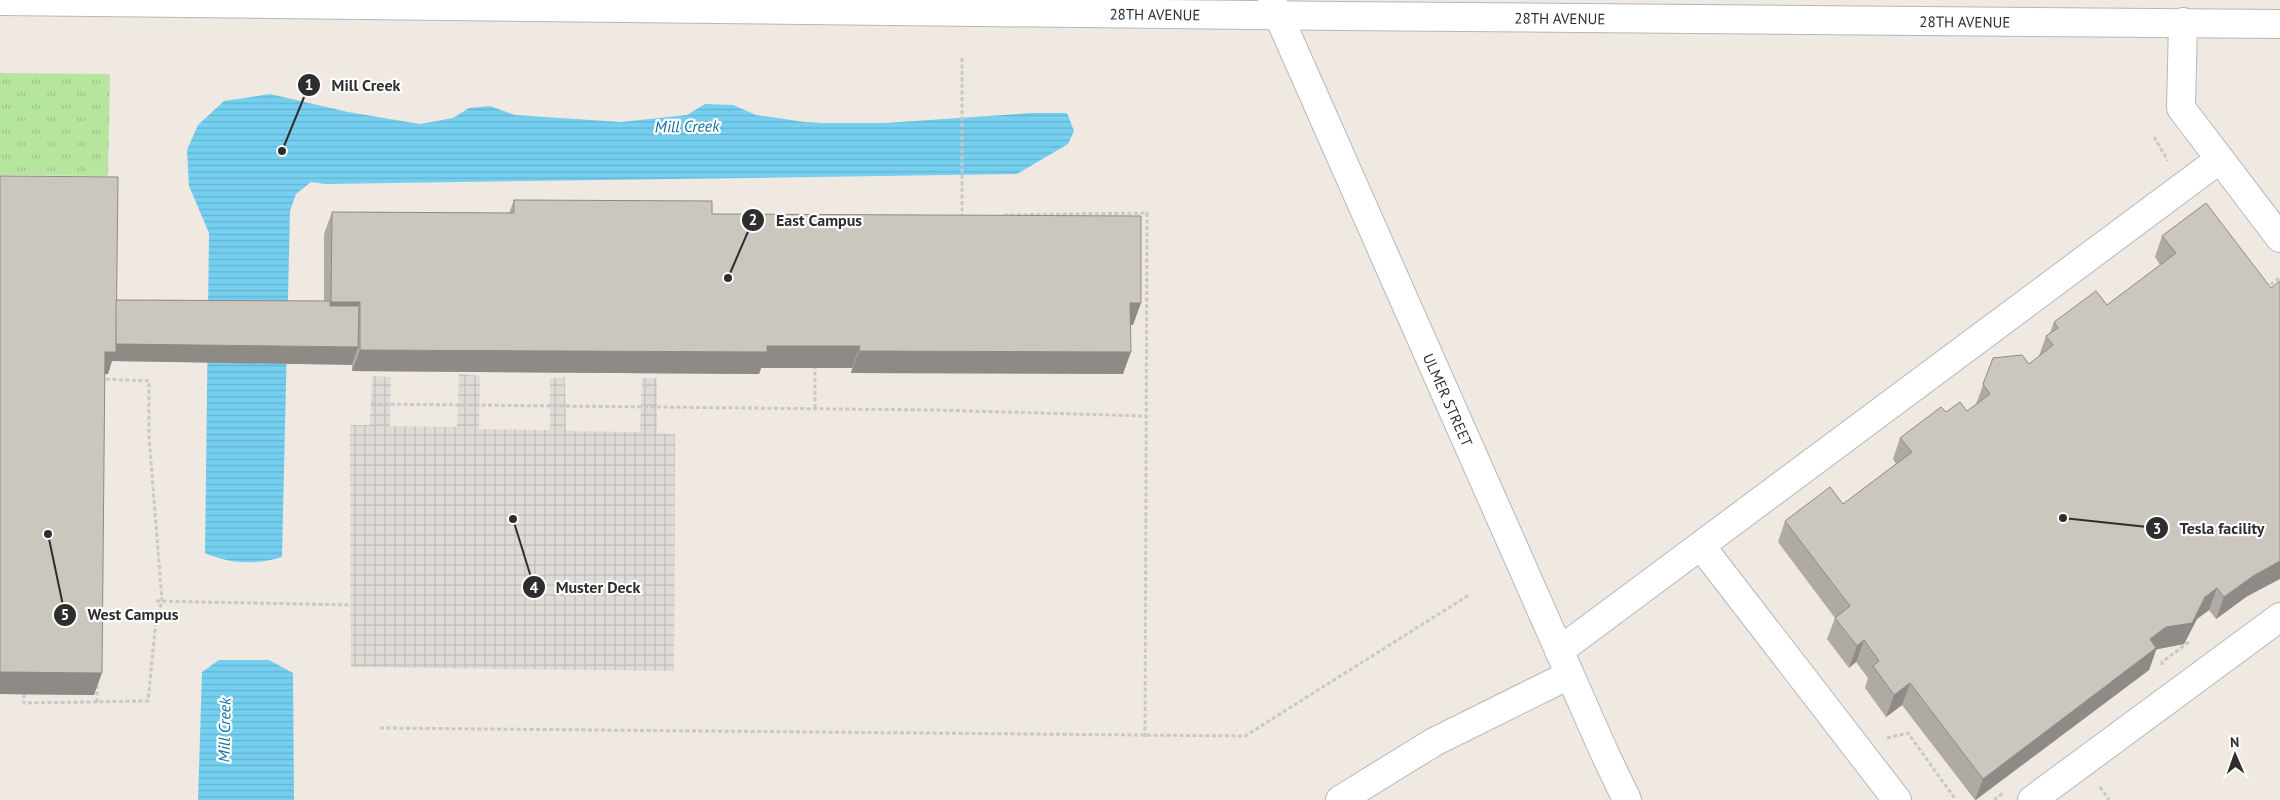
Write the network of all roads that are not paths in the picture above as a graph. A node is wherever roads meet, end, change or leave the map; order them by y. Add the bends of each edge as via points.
1 (0, 1) edge
2 (1274, 8) edge
3 (2183, 22) junction
4 (2280, 24) edge
5 (2220, 159) junction
6 (2280, 238) edge
7 (1701, 546) junction
8 (2280, 617) edge
9 (1564, 663) junction
10 (1340, 800) edge
11 (1627, 800) edge
12 (1897, 800) edge
13 (2032, 800) edge

1 - 2 street, 28TH AVENUE
2 - 3 street, 28TH AVENUE
2 - 9 street, ULMER STREET
3 - 4 street, 28TH AVENUE
3 - 5 street via 2181,108
5 - 6 street
5 - 7 street
7 - 9 street
7 - 12 street
8 - 13 street
9 - 10 street
9 - 11 street, ULMER STREET

